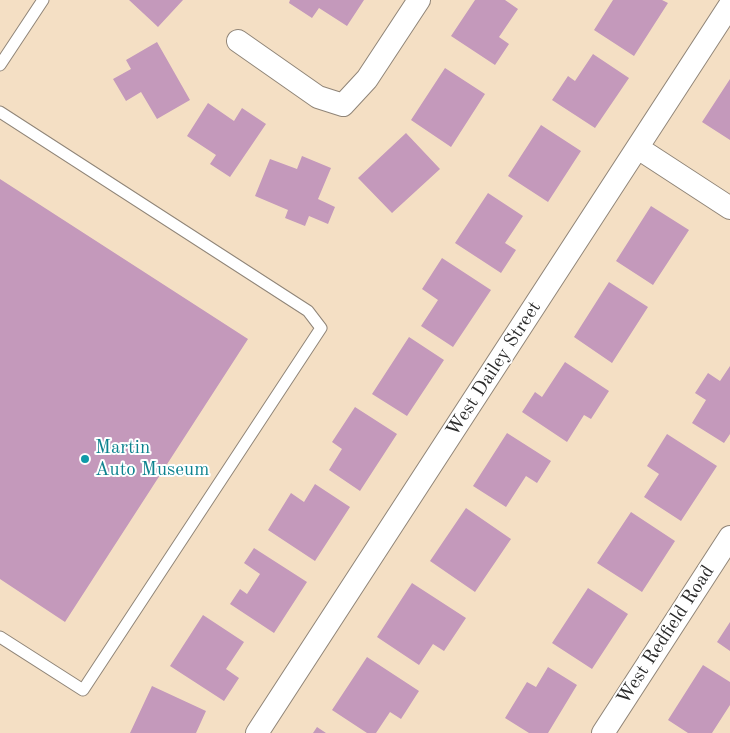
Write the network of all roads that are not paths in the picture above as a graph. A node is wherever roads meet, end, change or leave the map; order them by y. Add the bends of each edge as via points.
1 (43, 0) edge
2 (419, 0) edge
3 (730, 5) edge
4 (238, 42) dead end
5 (0, 65) edge
6 (0, 112) edge
7 (638, 148) junction
8 (730, 208) edge
9 (730, 537) edge
10 (0, 637) edge
11 (257, 733) edge
12 (602, 733) edge

1 - 5 lane
2 - 4 street via 367,79 342,106 318,97
3 - 7 street, West Dailey Street
6 - 10 lane via 308,311 321,328 83,690
7 - 8 street
7 - 11 street, West Dailey Street
9 - 12 street, West Redfield Road

